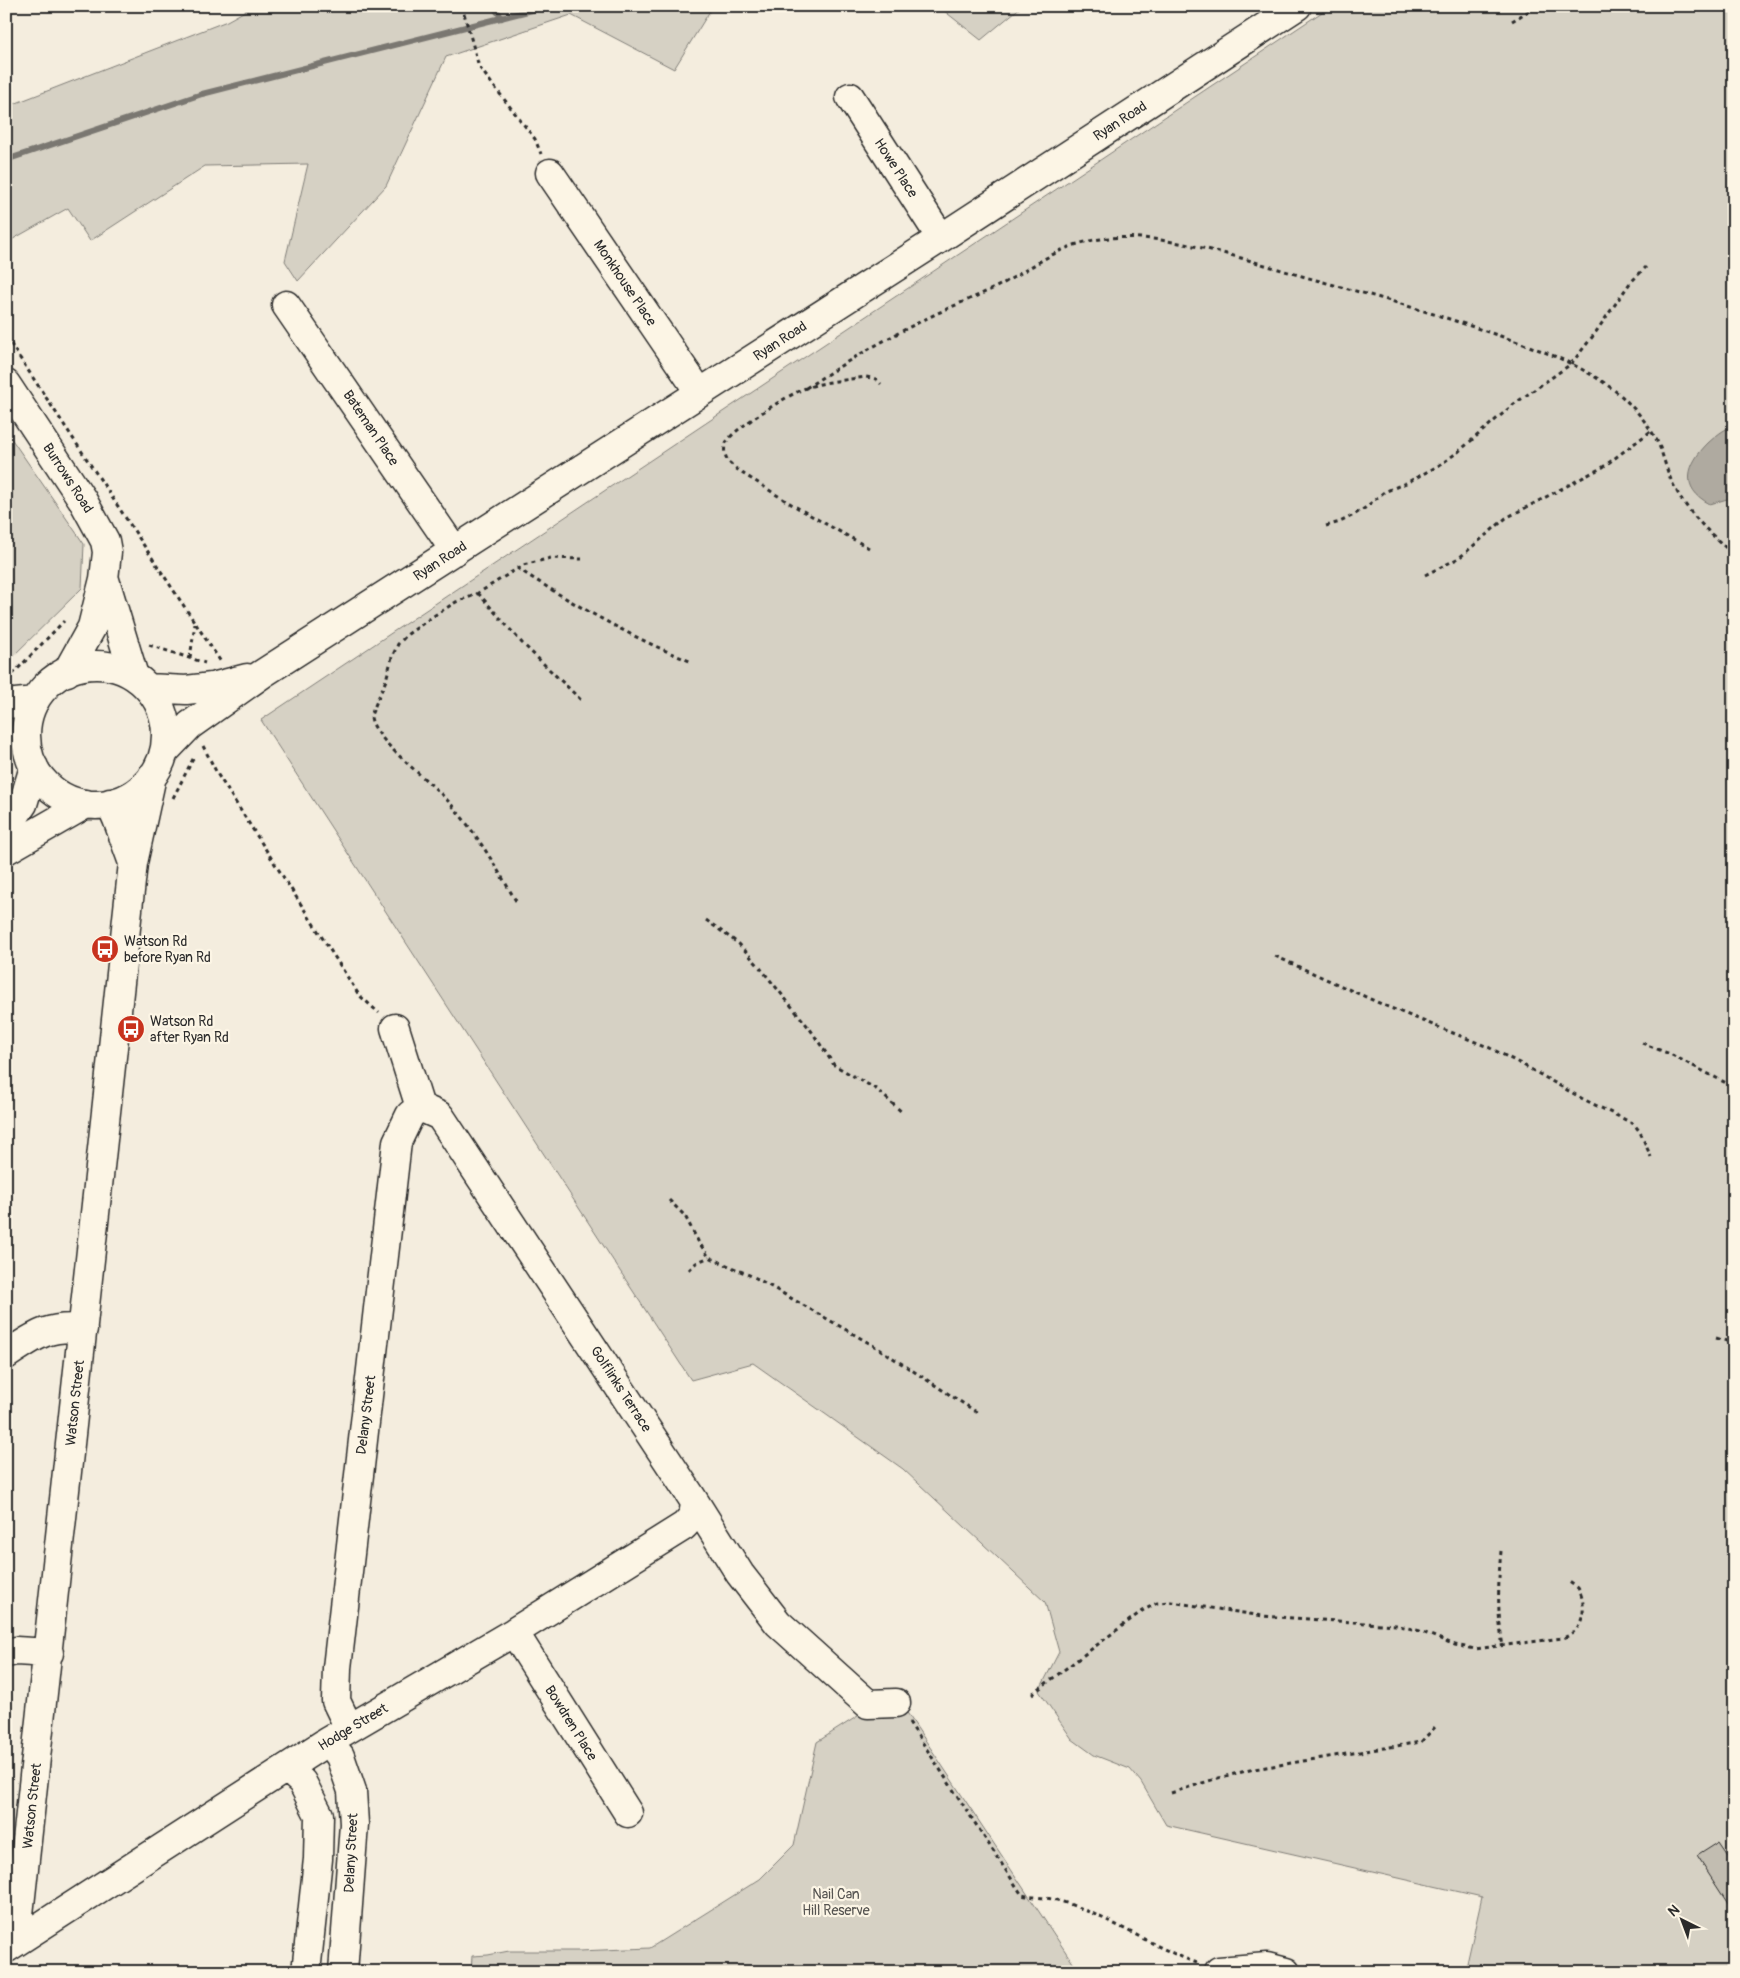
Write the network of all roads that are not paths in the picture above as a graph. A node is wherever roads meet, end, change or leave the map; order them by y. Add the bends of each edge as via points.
1 (1297, 6) edge
2 (850, 97) dead end
3 (550, 172) road end
4 (941, 238) junction
5 (286, 305) dead end
6 (6, 384) edge
7 (700, 393) junction
8 (455, 551) junction
9 (104, 579) junction
10 (68, 672) junction
11 (262, 674) junction
12 (141, 682) junction
13 (35, 702) junction
14 (6, 704) edge
15 (6, 732) edge
16 (164, 752) junction
17 (31, 758) junction
18 (152, 776) junction
19 (98, 804) junction
20 (6, 829) edge
21 (6, 850) edge
22 (133, 864) junction
23 (395, 1028) road end
24 (420, 1107) junction
25 (83, 1329) junction
26 (6, 1355) edge
27 (695, 1504) junction
28 (514, 1632) junction
29 (6, 1653) edge
30 (49, 1653) junction
31 (896, 1703) road end
32 (339, 1735) junction
33 (287, 1768) junction
34 (628, 1813) dead end
35 (11, 1946) edge
36 (1219, 1971) edge
37 (306, 1972) edge
38 (343, 1972) edge
39 (1286, 1972) edge

1 - 4 street, Ryan Road
2 - 4 street, Howe Place
3 - 7 street, Monkhouse Place
4 - 7 street, Ryan Road
5 - 8 street, Bateman Place
6 - 9 street, Burrows Road via 95,520 107,552
7 - 8 street, Ryan Road
8 - 11 street, Ryan Road
9 - 10 street, Burrows Road via 92,627
9 - 12 street, Burrows Road
10 - 12 street via 84,666 102,666 118,669
10 - 13 street via 43,689
11 - 12 street, Ryan Road via 186,690
11 - 16 street, Ryan Road via 190,725
12 - 16 street via 158,702 164,718
13 - 14 street
13 - 17 street via 26,734
15 - 17 street
16 - 18 street
17 - 19 street via 55,792 75,802
17 - 20 street via 23,804
18 - 19 street via 133,794
18 - 22 street, Watson Street
19 - 21 street
19 - 22 street, Watson Street via 117,818
22 - 25 street, Watson Street
23 - 24 street
24 - 27 street, Golflinks Terrace via 440,1116
24 - 32 street, Delany Street via 410,1114 397,1142 337,1668
25 - 26 street via 48,1330
25 - 30 street, Watson Street
27 - 28 street, Hodge Street via 693,1516 684,1526
27 - 31 street, Golflinks Terrace via 740,1574 778,1623 868,1704
28 - 32 street, Hodge Street
28 - 34 street, Bowdren Place
29 - 30 street
30 - 35 street, Watson Street
32 - 33 street, Hodge Street
32 - 38 street, Delany Street via 340,1756 352,1791 354,1824
33 - 35 street, Hodge Street
33 - 37 street via 302,1782 319,1815 318,1859
36 - 39 street via 1267,1967

